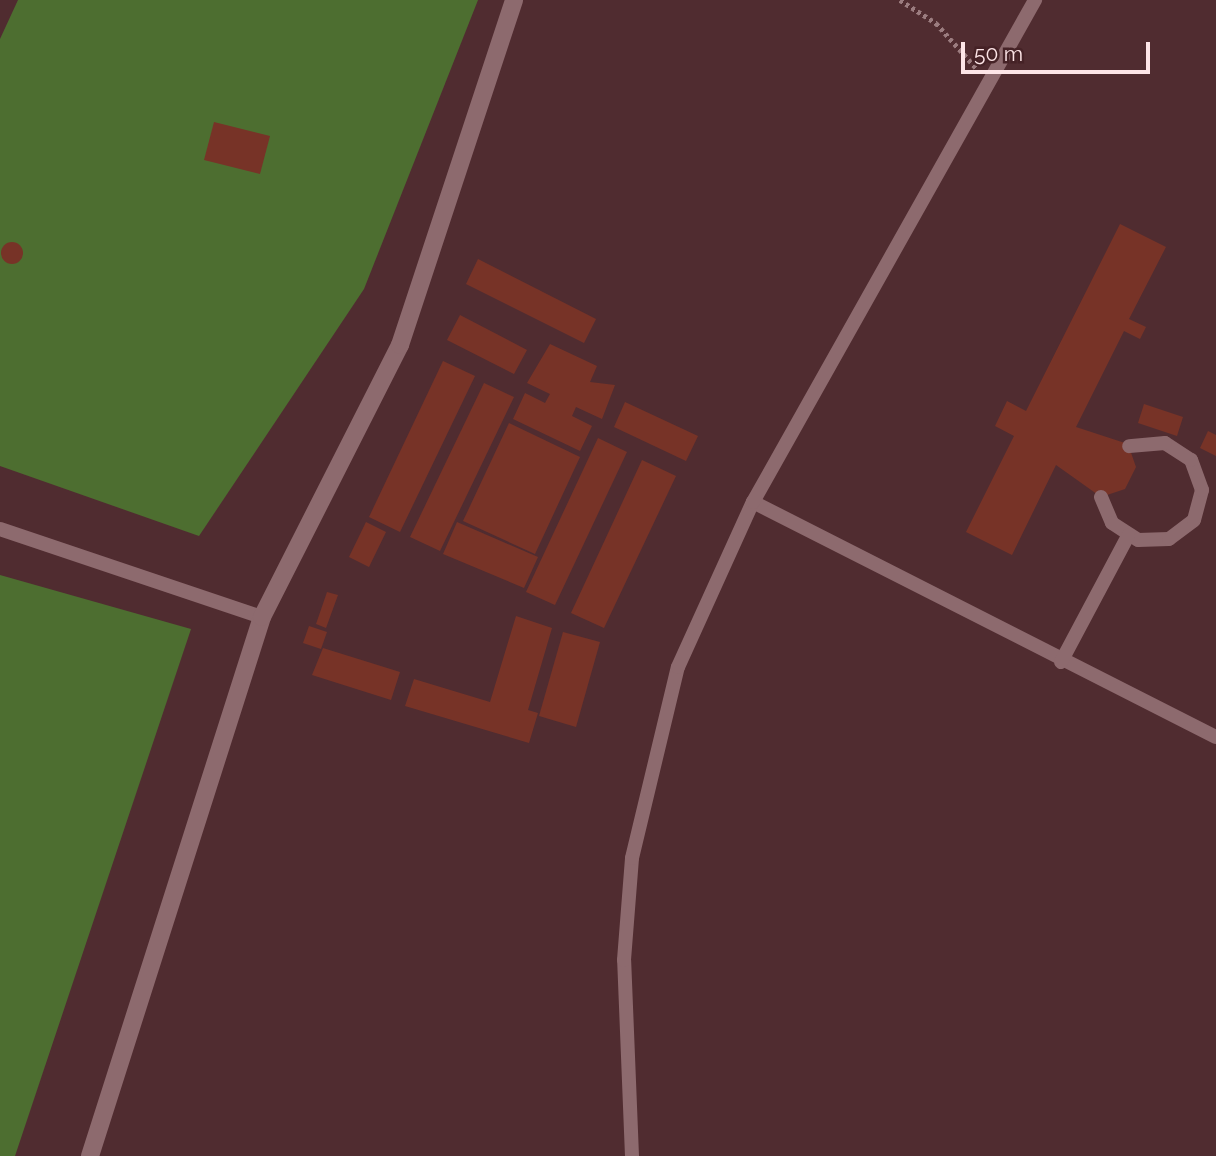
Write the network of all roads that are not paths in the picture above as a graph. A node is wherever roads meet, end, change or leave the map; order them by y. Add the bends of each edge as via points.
1 (514, 0) edge
2 (1035, 0) edge
3 (1129, 446) dead end
4 (1101, 497) dead end
5 (753, 502) junction
6 (0, 529) edge
7 (1128, 536) junction
8 (262, 617) junction
9 (1061, 662) junction
10 (1216, 737) edge
11 (90, 1156) edge
12 (632, 1156) edge

1 - 8 street via 400,345
2 - 5 lane
3 - 7 lane via 1155,440 1175,446 1197,469 1202,490 1194,520 1179,535 1159,542
4 - 7 lane via 1112,523
5 - 9 lane
5 - 12 lane via 678,667 632,858 624,960
6 - 8 lane
7 - 9 lane
8 - 11 street
9 - 10 lane

